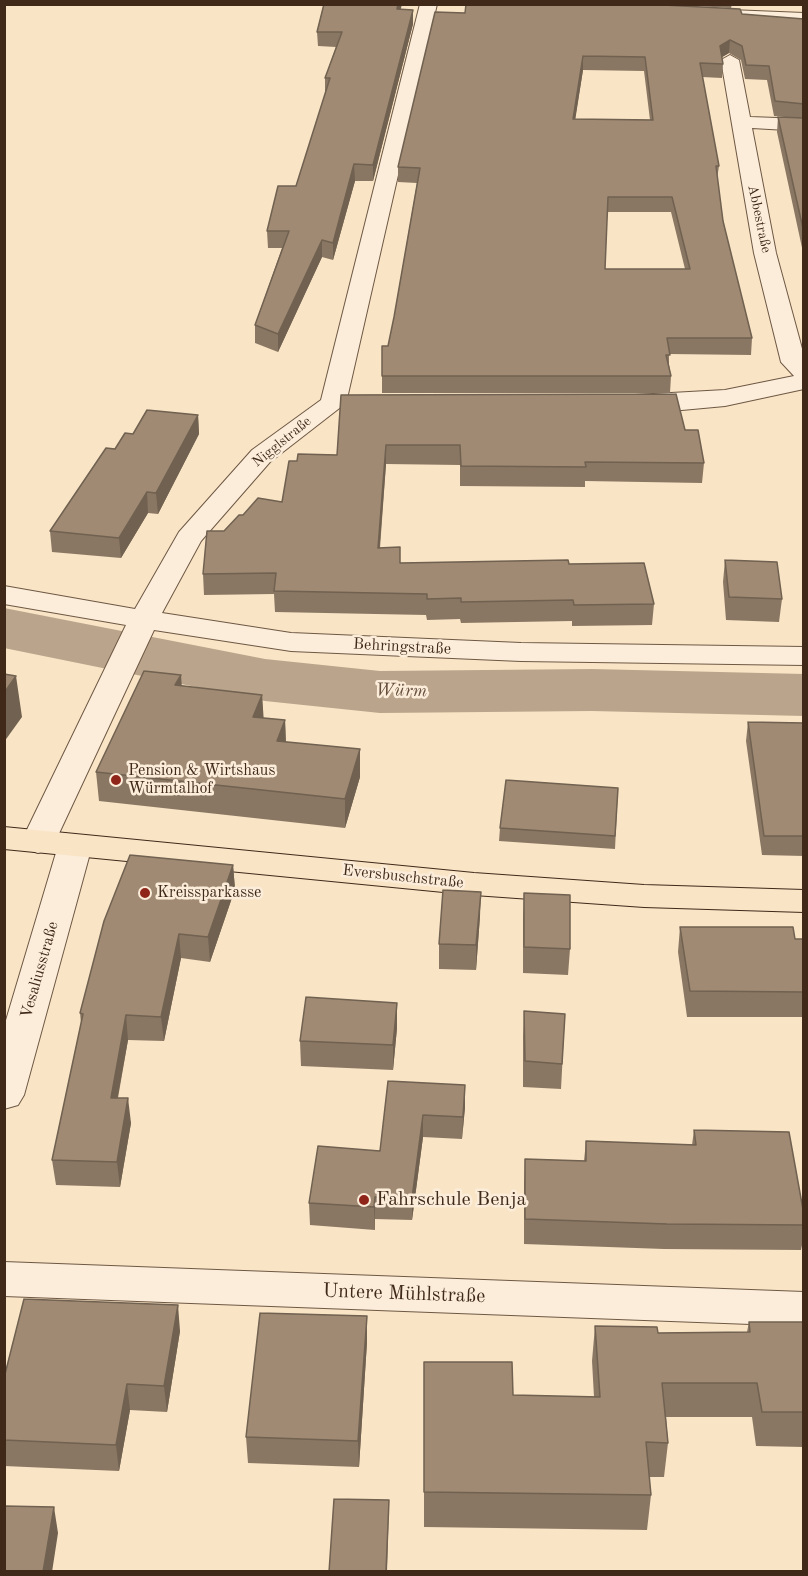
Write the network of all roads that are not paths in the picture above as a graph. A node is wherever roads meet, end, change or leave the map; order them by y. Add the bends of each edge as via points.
1 (429, 4) edge
2 (738, 4) edge
3 (716, 11) edge
4 (804, 18) edge
5 (730, 60) dead end
6 (740, 122) junction
7 (804, 125) edge
8 (804, 372) edge
9 (804, 381) edge
10 (615, 403) edge
11 (4, 595) edge
12 (142, 626) junction
13 (804, 656) edge
14 (4, 838) edge
15 (38, 842) junction
16 (75, 846) junction
17 (804, 901) edge
18 (4, 1095) edge
19 (4, 1279) edge
20 (804, 1309) edge

1 - 12 street, Nigglstraße via 345,403 261,456 213,507 189,538
2 - 4 street
3 - 4 street
5 - 6 street, Abbestraße
6 - 7 street
6 - 8 street, Abbestraße via 793,362
9 - 10 street via 699,401
11 - 12 street, Behringstraße
12 - 13 street, Behringstraße via 291,642 521,652
12 - 15 street, Nigglstraße
14 - 15 main road, Eversbuschstraße
15 - 16 main road, Eversbuschstraße
16 - 17 main road, Eversbuschstraße via 486,885 644,896
16 - 18 street, Vesaliusstraße
19 - 20 street, Untere Mühlstraße

